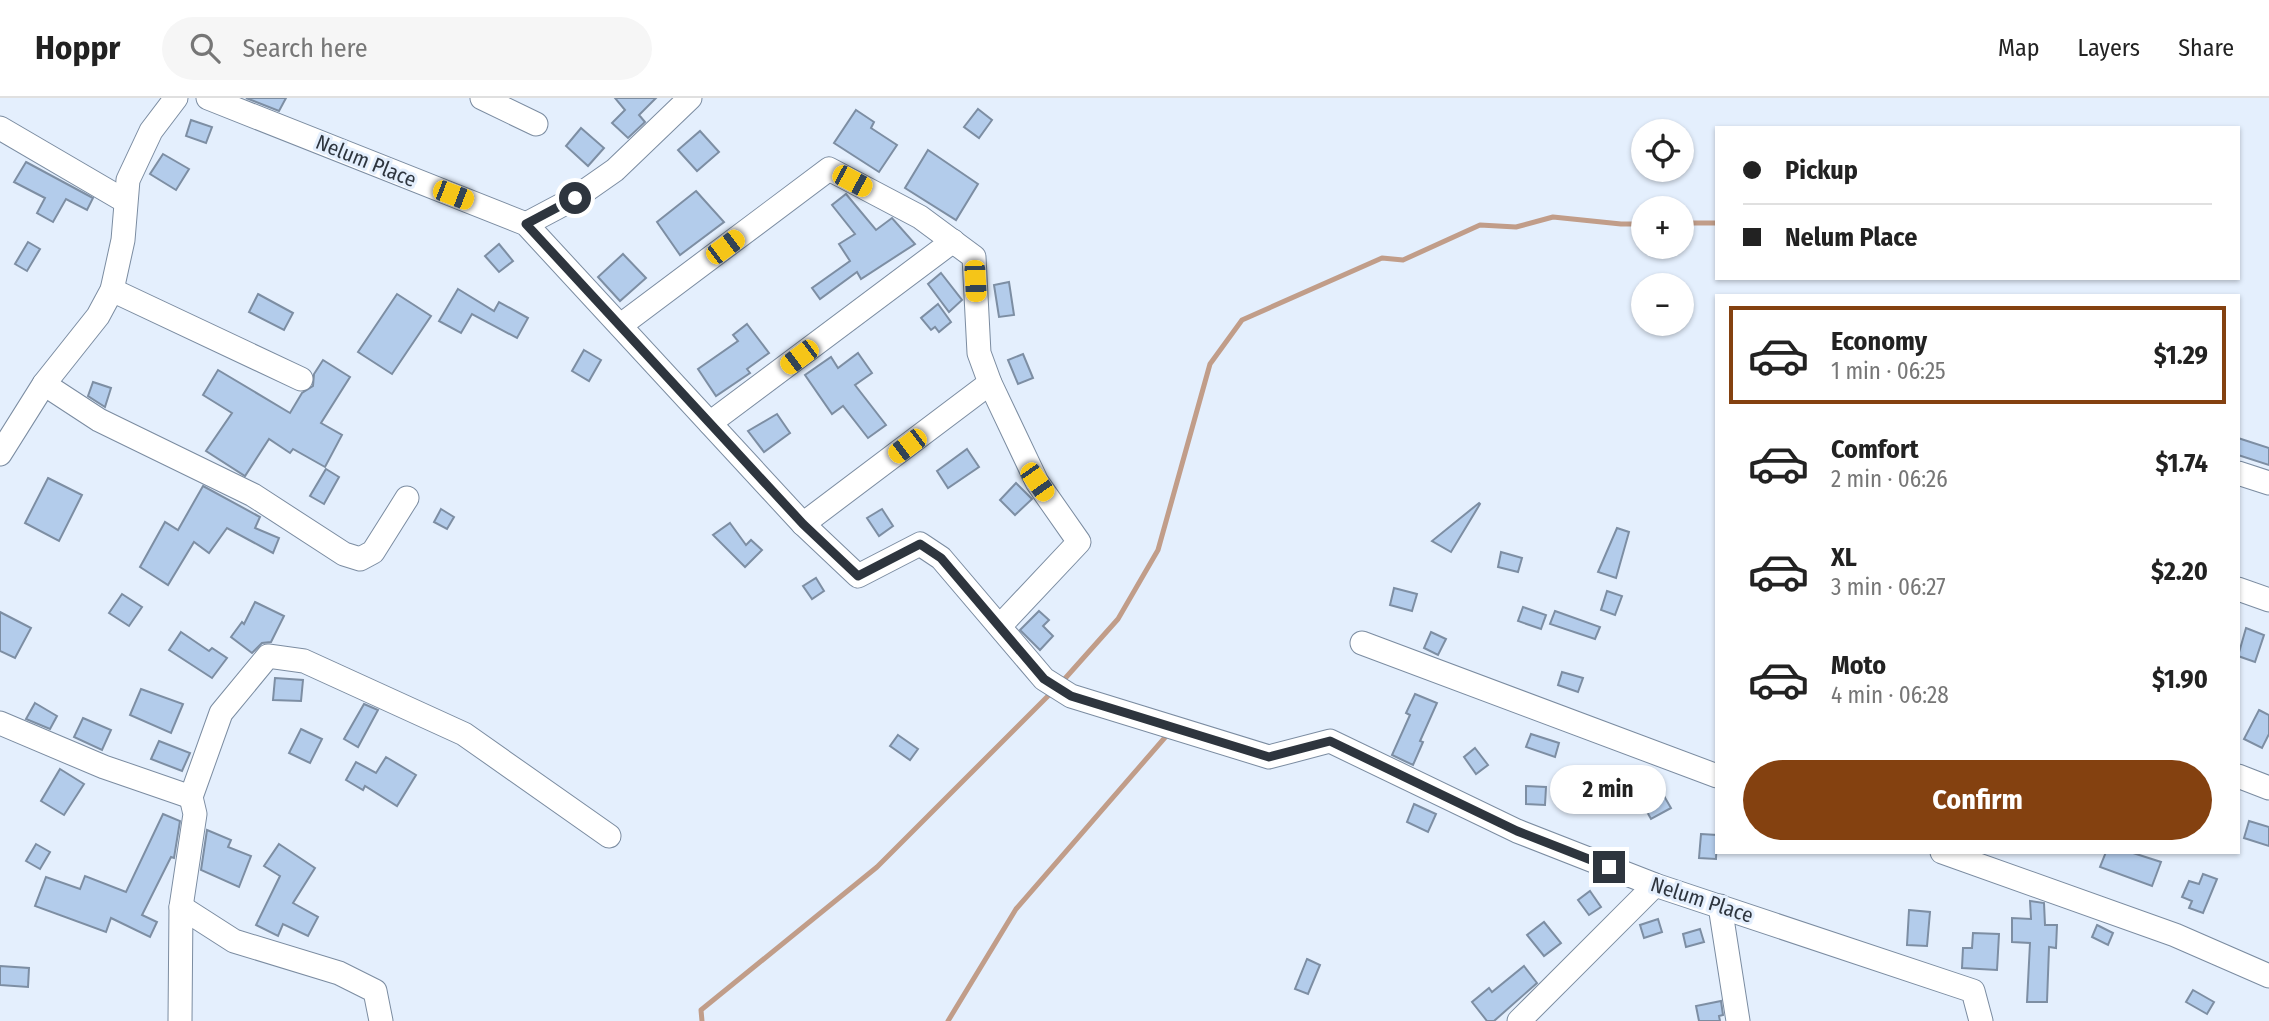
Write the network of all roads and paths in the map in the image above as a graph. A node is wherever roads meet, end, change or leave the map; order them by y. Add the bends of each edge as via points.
1 (176, 98) edge
2 (208, 98) edge
3 (481, 98) edge
4 (690, 98) edge
5 (536, 124) dead end
6 (0, 128) edge
7 (125, 201) junction
8 (526, 224) junction
9 (953, 241) junction
10 (112, 290) junction
11 (621, 324) junction
12 (301, 379) dead end
13 (990, 383) junction
14 (44, 384) junction
15 (710, 423) junction
16 (0, 454) edge
17 (2240, 474) edge
18 (2269, 483) edge
19 (407, 498) dead end
20 (803, 524) junction
21 (2240, 590) edge
22 (2269, 600) edge
23 (1000, 626) junction
24 (1362, 643) dead end
25 (0, 723) edge
26 (1715, 775) edge
27 (2240, 777) edge
28 (2269, 788) edge
29 (191, 797) junction
30 (609, 836) dead end
31 (1948, 854) edge
32 (1655, 885) junction
33 (1720, 906) junction
34 (181, 907) junction
35 (2269, 976) edge
36 (180, 1021) edge
37 (381, 1021) edge
38 (1519, 1021) edge
39 (1738, 1021) edge
40 (1981, 1021) edge

1 - 7 street via 137,159
2 - 8 street, Nelum Place
3 - 5 street
4 - 8 street via 615,170
6 - 7 street
7 - 10 street via 123,240
8 - 11 street, Nelum Place
9 - 11 street via 920,217 829,169
9 - 13 street via 974,257 979,353
9 - 15 street
10 - 12 street
10 - 14 street
11 - 15 street, Nelum Place
13 - 20 street
13 - 23 street via 1037,482 1079,542
14 - 16 street
14 - 19 street via 99,420 253,495 344,554 360,559 373,552
15 - 20 street, Nelum Place
17 - 18 street
20 - 23 street, Nelum Place via 858,576 920,544 941,558
21 - 22 street
23 - 32 street, Nelum Place via 1044,679 1071,696 1269,757 1330,741 1517,831
24 - 26 street
25 - 29 street
27 - 28 street
29 - 30 street via 221,713 268,656 304,661 464,734
29 - 34 street via 195,814
31 - 35 street via 2175,935
32 - 33 street, Nelum Place
32 - 38 street
33 - 39 street
33 - 40 street, Nelum Place via 1973,991
34 - 36 street
34 - 37 street via 234,941 339,973 374,991

